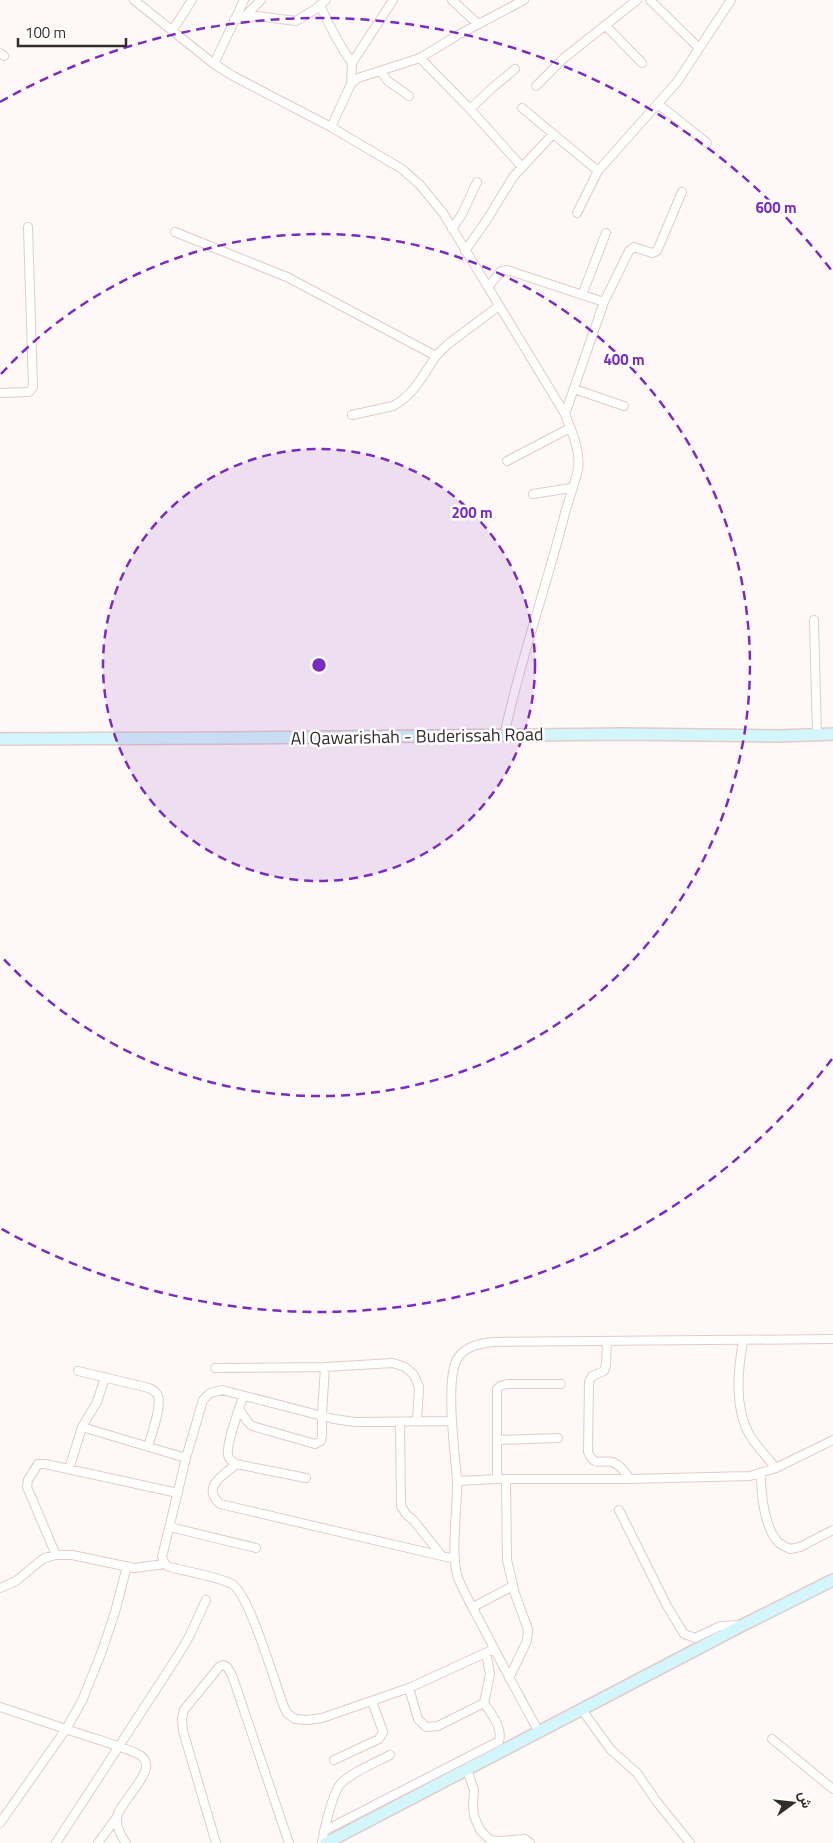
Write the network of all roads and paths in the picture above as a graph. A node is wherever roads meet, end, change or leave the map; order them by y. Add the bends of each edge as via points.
1 (134, 0) edge
2 (192, 0) edge
3 (244, 0) edge
4 (261, 0) edge
5 (393, 0) edge
6 (452, 0) edge
7 (524, 0) edge
8 (637, 0) edge
9 (650, 0) edge
10 (730, 0) edge
11 (323, 3) edge
12 (244, 17) junction
13 (234, 20) junction
14 (478, 24) junction
15 (606, 26) junction
16 (172, 31) junction
17 (698, 47) junction
18 (420, 58) junction
19 (352, 63) junction
20 (642, 63) dead end
21 (214, 64) junction
22 (515, 69) dead end
23 (380, 72) junction
24 (351, 84) junction
25 (536, 86) dead end
26 (408, 96) dead end
27 (658, 104) junction
28 (522, 108) dead end
29 (470, 109) junction
30 (331, 127) junction
31 (553, 134) junction
32 (707, 143) dead end
33 (522, 167) junction
34 (598, 171) junction
35 (477, 182) dead end
36 (682, 192) dead end
37 (577, 213) dead end
38 (28, 228) dead end
39 (452, 229) junction
40 (175, 232) dead end
41 (606, 233) dead end
42 (465, 251) junction
43 (488, 287) junction
44 (582, 295) junction
45 (604, 302) junction
46 (499, 306) junction
47 (436, 356) junction
48 (574, 389) junction
49 (0, 393) edge
50 (624, 406) dead end
51 (565, 414) junction
52 (352, 415) dead end
53 (570, 428) junction
54 (507, 461) dead end
55 (571, 488) junction
56 (533, 494) dead end
57 (814, 620) dead end
58 (833, 734) edge
59 (817, 735) junction
60 (504, 736) junction
61 (0, 739) edge
62 (833, 1339) edge
63 (743, 1341) junction
64 (607, 1342) junction
65 (326, 1367) junction
66 (215, 1368) dead end
67 (78, 1371) dead end
68 (105, 1377) junction
69 (561, 1384) dead end
70 (243, 1396) junction
71 (239, 1410) junction
72 (322, 1414) junction
73 (452, 1421) junction
74 (400, 1422) junction
75 (416, 1422) junction
76 (82, 1427) junction
77 (558, 1438) dead end
78 (498, 1440) junction
79 (833, 1440) edge
80 (148, 1447) junction
81 (186, 1458) junction
82 (236, 1464) junction
83 (776, 1468) junction
84 (69, 1469) junction
85 (760, 1474) junction
86 (306, 1478) dead end
87 (630, 1479) junction
88 (501, 1480) junction
89 (457, 1481) junction
90 (178, 1493) junction
91 (619, 1510) dead end
92 (170, 1527) junction
93 (833, 1530) edge
94 (256, 1548) dead end
95 (56, 1554) junction
96 (442, 1556) junction
97 (455, 1559) junction
98 (165, 1564) junction
99 (127, 1566) junction
100 (833, 1580) edge
101 (513, 1586) junction
102 (0, 1588) edge
103 (206, 1600) dead end
104 (473, 1607) junction
105 (743, 1625) junction
106 (494, 1649) junction
107 (486, 1653) junction
108 (509, 1678) junction
109 (408, 1688) junction
110 (372, 1701) junction
111 (484, 1702) junction
112 (0, 1707) edge
113 (582, 1710) junction
114 (66, 1729) junction
115 (539, 1732) junction
116 (772, 1739) dead end
117 (118, 1746) junction
118 (390, 1755) dead end
119 (334, 1760) dead end
120 (467, 1770) junction
121 (833, 1789) edge
122 (406, 1796) junction
123 (117, 1817) junction
124 (0, 1823) edge
125 (324, 1830) junction
126 (56, 1843) edge
127 (98, 1843) edge
128 (126, 1843) edge
129 (216, 1843) edge
130 (289, 1843) edge
131 (322, 1843) edge
132 (326, 1843) edge
133 (530, 1843) edge
134 (690, 1843) edge

1 - 16 street
2 - 16 street
3 - 13 street
4 - 12 street
5 - 19 street
6 - 14 street
7 - 14 street
8 - 15 street
9 - 17 street
10 - 17 street
11 - 12 street via 296,21
11 - 19 street via 340,45
12 - 13 street
13 - 21 street
14 - 18 street
15 - 20 street
15 - 25 street via 564,58
16 - 21 street
17 - 27 street via 677,82
18 - 23 street
18 - 29 street
19 - 24 street
21 - 30 street
22 - 29 street
23 - 24 street via 361,76
23 - 26 street
24 - 30 street
27 - 32 street
27 - 34 street
28 - 31 street
29 - 33 street
30 - 39 street via 402,169 420,185
31 - 33 street
31 - 34 street
33 - 42 street
34 - 37 street
35 - 39 street
36 - 45 street via 657,251 630,249
38 - 49 street via 33,386 30,392
39 - 42 street
40 - 47 street via 286,277
41 - 44 street
42 - 43 street
43 - 44 street via 501,271 507,270
43 - 46 street
44 - 45 street
45 - 48 street
46 - 47 street
46 - 51 street
47 - 52 street via 411,393 399,402
48 - 50 street
48 - 51 street
51 - 53 street
53 - 54 street
53 - 55 street via 577,450 578,468
55 - 56 street
55 - 60 street
57 - 59 street
58 - 59 main road, Al Qawarishah - Buderissah Road
59 - 60 main road, Al Qawarishah - Buderissah Road
60 - 61 main road, Al Qawarishah - Buderissah Road
62 - 63 street
63 - 64 street
63 - 83 street via 739,1375 741,1413 750,1435
64 - 73 street via 493,1342 469,1348 454,1367
64 - 87 street via 604,1371 592,1376 589,1382 588,1452 597,1463 611,1462 620,1466
65 - 66 street
65 - 72 street
65 - 75 street via 393,1363 405,1367 414,1375 418,1387
67 - 68 street
68 - 76 street via 97,1402
68 - 80 street via 155,1390 159,1405
69 - 78 street via 500,1386 497,1389
70 - 71 street
70 - 72 street
70 - 81 street via 222,1390 206,1396
71 - 72 street via 252,1426 315,1444 321,1441
71 - 82 street via 228,1454
72 - 74 street via 355,1422
73 - 75 street
73 - 89 street
74 - 75 street
74 - 96 street via 401,1506
76 - 80 street
76 - 84 street
77 - 78 street
78 - 88 street
79 - 83 street
80 - 81 street
81 - 90 street
82 - 86 street
82 - 96 street via 214,1484 213,1498 220,1504
83 - 85 street
84 - 90 street
84 - 95 street via 38,1464 27,1484
85 - 87 street
85 - 93 street via 766,1516 779,1542 790,1549 800,1547
87 - 88 street
88 - 89 street
88 - 101 street via 507,1560
89 - 97 street
90 - 92 street
91 - 105 street via 666,1606 684,1634 695,1638 726,1625
92 - 94 street
92 - 98 street via 162,1557
95 - 99 street
95 - 102 street via 44,1558 16,1581
96 - 97 street
97 - 104 street via 458,1577
98 - 99 street via 141,1568
98 - 110 street via 228,1582 239,1589 290,1717 314,1720
99 - 114 street via 102,1651 82,1701
100 - 105 main road
101 - 104 street
101 - 108 street via 528,1629 527,1641
103 - 117 street via 178,1657
104 - 106 street
105 - 113 main road
106 - 107 street
106 - 108 street
107 - 109 street
107 - 111 street via 490,1674
108 - 115 street
109 - 110 street
109 - 111 street via 418,1719 426,1727 438,1726
110 - 119 street via 383,1732 379,1739
111 - 122 street via 499,1727 499,1741
112 - 114 street
113 - 115 main road
113 - 134 street via 610,1750 637,1773
114 - 117 street
114 - 124 street
115 - 120 main road
116 - 121 street
117 - 123 street via 140,1755 146,1760 147,1768
117 - 126 street
118 - 125 street via 339,1785
120 - 122 main road
120 - 133 street via 474,1790 474,1816 480,1830 490,1840 525,1839
122 - 125 street
122 - 132 main road
123 - 127 street
123 - 128 street via 119,1831
125 - 131 street
129 - 130 street via 182,1719 184,1710 223,1665 232,1675

